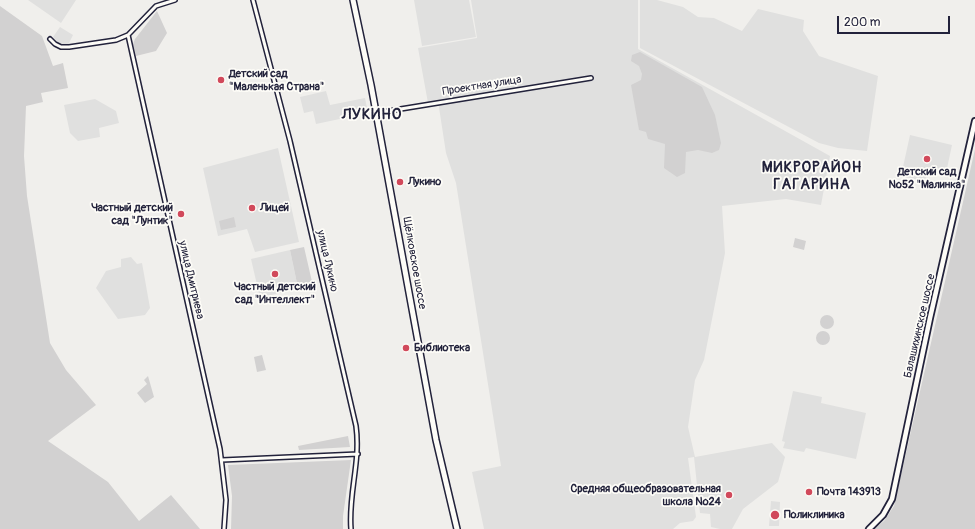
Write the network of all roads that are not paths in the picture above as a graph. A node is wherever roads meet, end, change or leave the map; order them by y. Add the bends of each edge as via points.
1 (175, 0) edge
2 (253, 0) edge
3 (353, 0) edge
4 (128, 35) junction
5 (50, 40) dead end
6 (591, 78) dead end
7 (376, 113) junction
8 (975, 121) edge
9 (358, 454) junction
10 (222, 460) junction
11 (224, 529) edge
12 (351, 529) edge
13 (457, 529) edge
14 (869, 529) edge

1 - 4 street via 156,6
2 - 9 street, улица Лукино via 290,141 350,398
3 - 7 main road, Щёлковское шоссе
4 - 5 street via 116,40 69,47 61,47
4 - 10 street, улица Дмитриева
6 - 7 street, Проектная улица
7 - 13 main road, Щёлковское шоссе via 436,440
8 - 14 main road, Балашихинское шоссе via 892,499 883,515
9 - 10 street
9 - 12 street, улица Лукино
10 - 11 street, улица Дмитриева via 226,500

